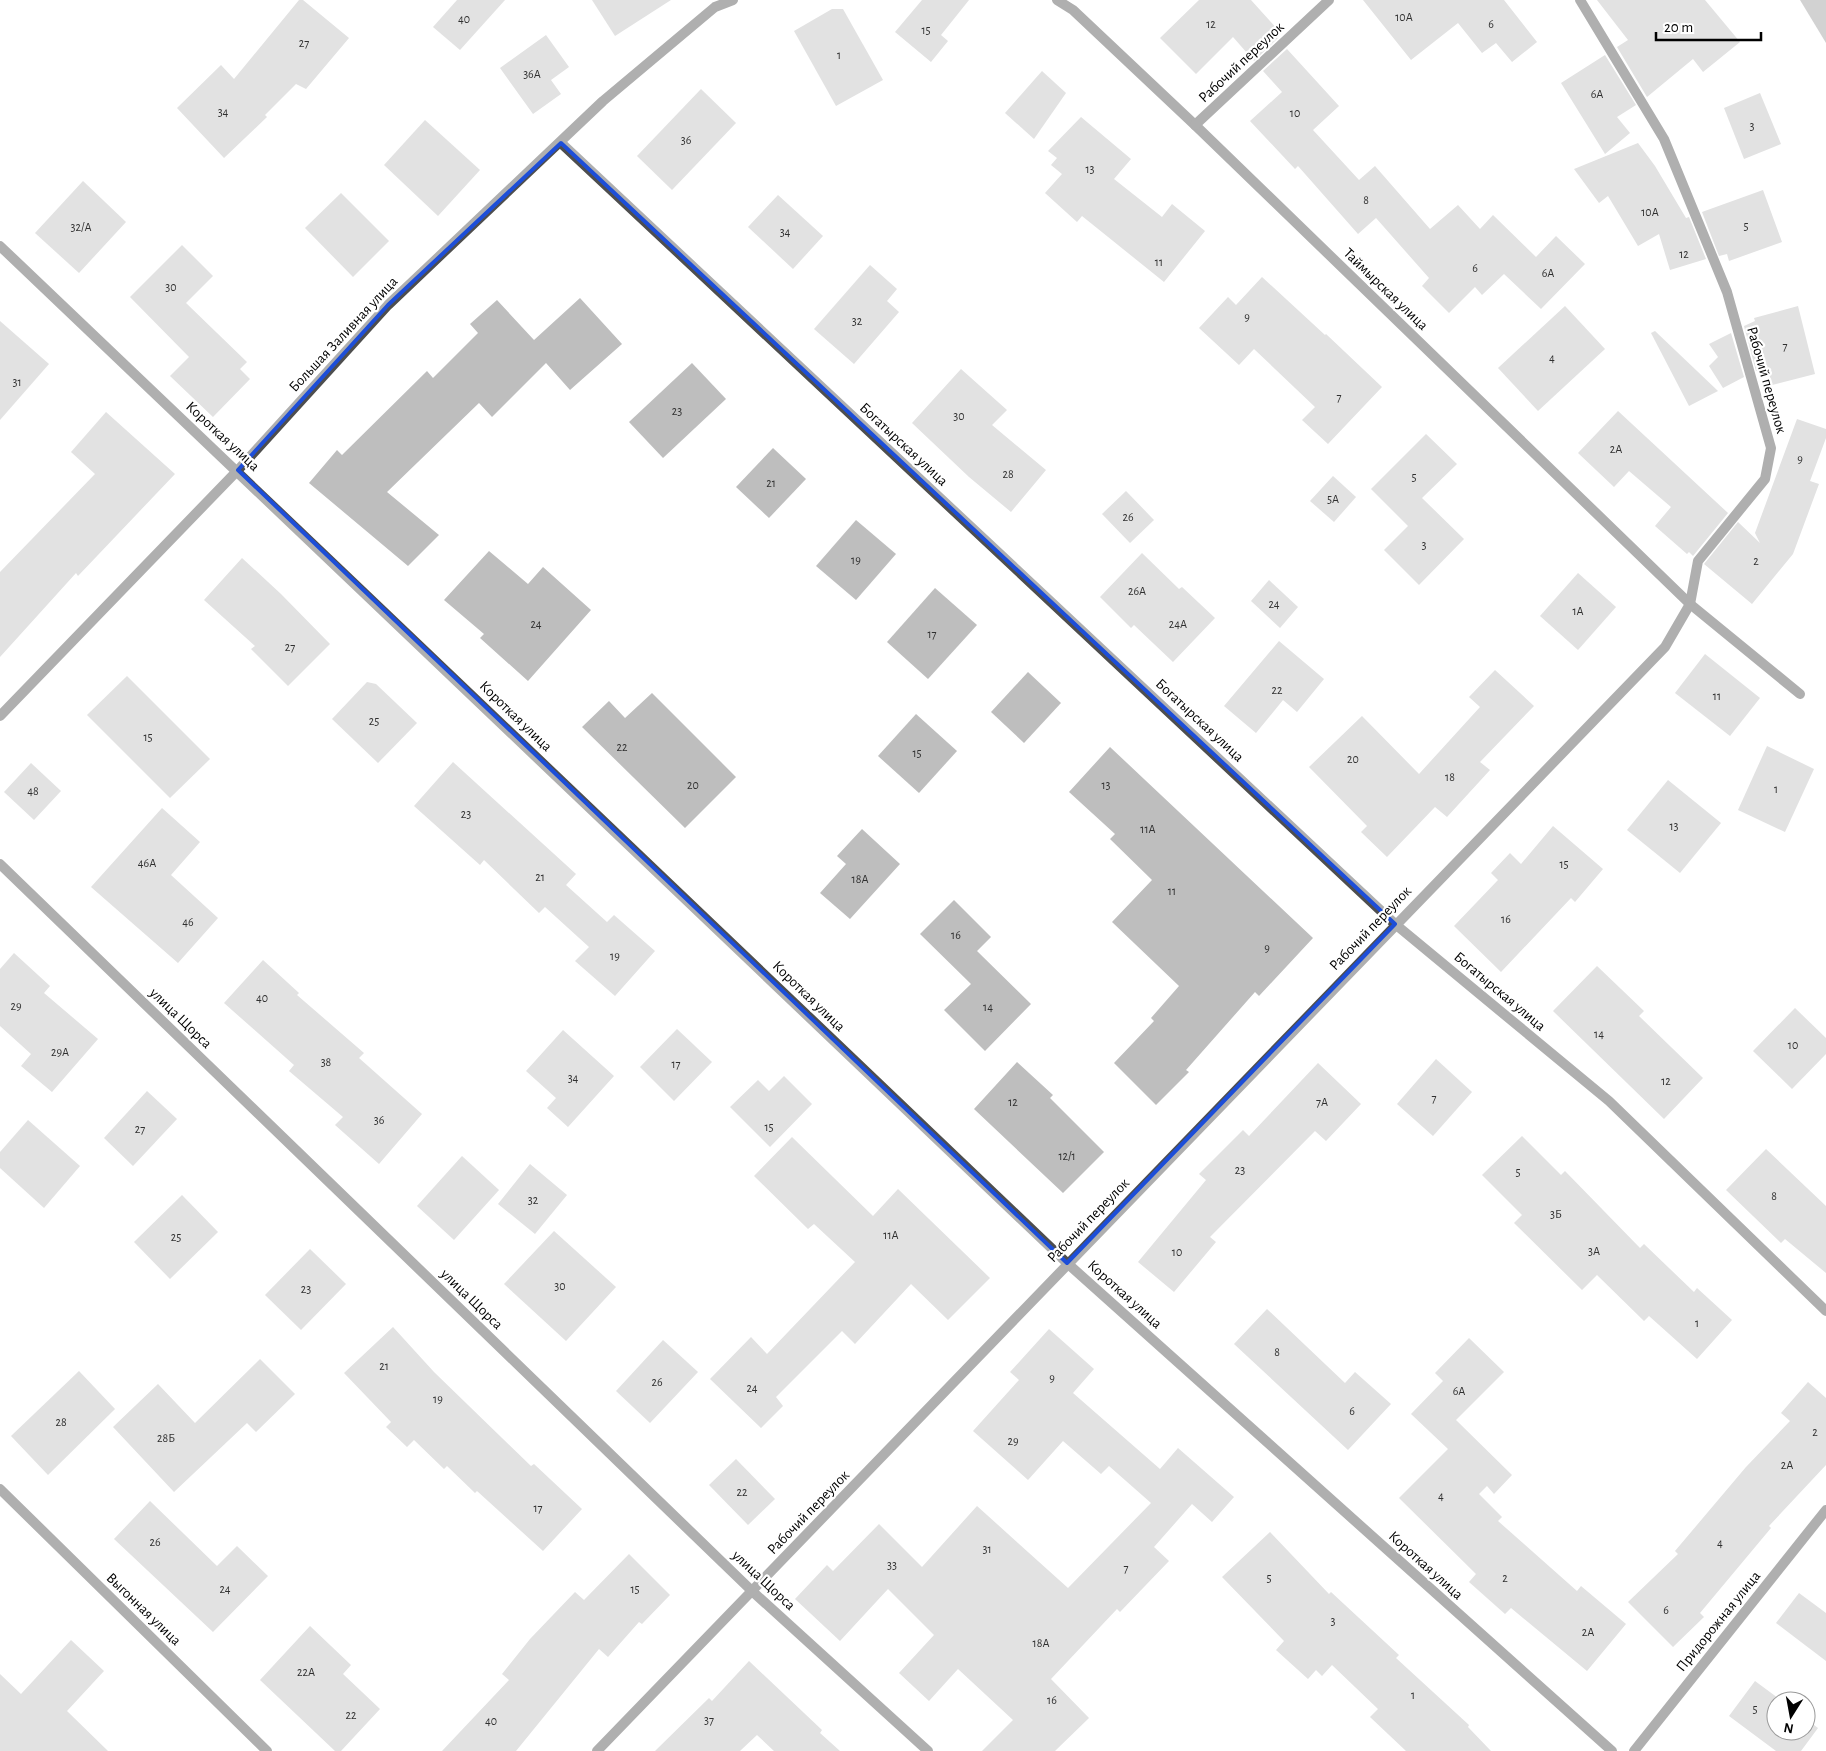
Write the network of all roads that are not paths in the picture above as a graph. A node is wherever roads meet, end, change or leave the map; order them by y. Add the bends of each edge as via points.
1 (733, 0) edge
2 (1056, 0) edge
3 (1329, 0) edge
4 (1580, 0) edge
5 (1195, 125) junction
6 (561, 143) junction
7 (0, 246) edge
8 (238, 470) junction
9 (1690, 604) junction
10 (1800, 694) dead end
11 (0, 716) edge
12 (0, 864) edge
13 (1395, 924) junction
14 (1067, 1263) junction
15 (1826, 1311) edge
16 (0, 1489) edge
17 (1826, 1510) edge
18 (752, 1591) junction
19 (267, 1751) edge
20 (597, 1751) edge
21 (928, 1751) edge
22 (1612, 1751) edge
23 (1634, 1751) edge

1 - 6 street, Большая Заливная улица via 715,8 603,101
2 - 5 street, Таймырская улица via 1073,10
3 - 5 street, Рабочий переулок
4 - 9 street, Рабочий переулок via 1664,139 1726,292 1771,448 1765,479 1698,561
5 - 9 street, Таймырская улица
6 - 8 street, Большая Заливная улица via 388,305
6 - 13 street, Богатырская улица
7 - 8 street, Короткая улица
8 - 11 street, Большая Заливная улица
8 - 14 street, Короткая улица
9 - 10 street, Таймырская улица
9 - 13 street, Рабочий переулок via 1665,646
12 - 18 street, улица Щорса
13 - 14 street, Рабочий переулок
13 - 15 street, Богатырская улица via 1609,1102
14 - 18 street, Рабочий переулок
14 - 22 street, Короткая улица
16 - 19 street, Выгонная улица
17 - 23 street, Придорожная улица
18 - 20 street, Рабочий переулок
18 - 21 street, улица Щорса

